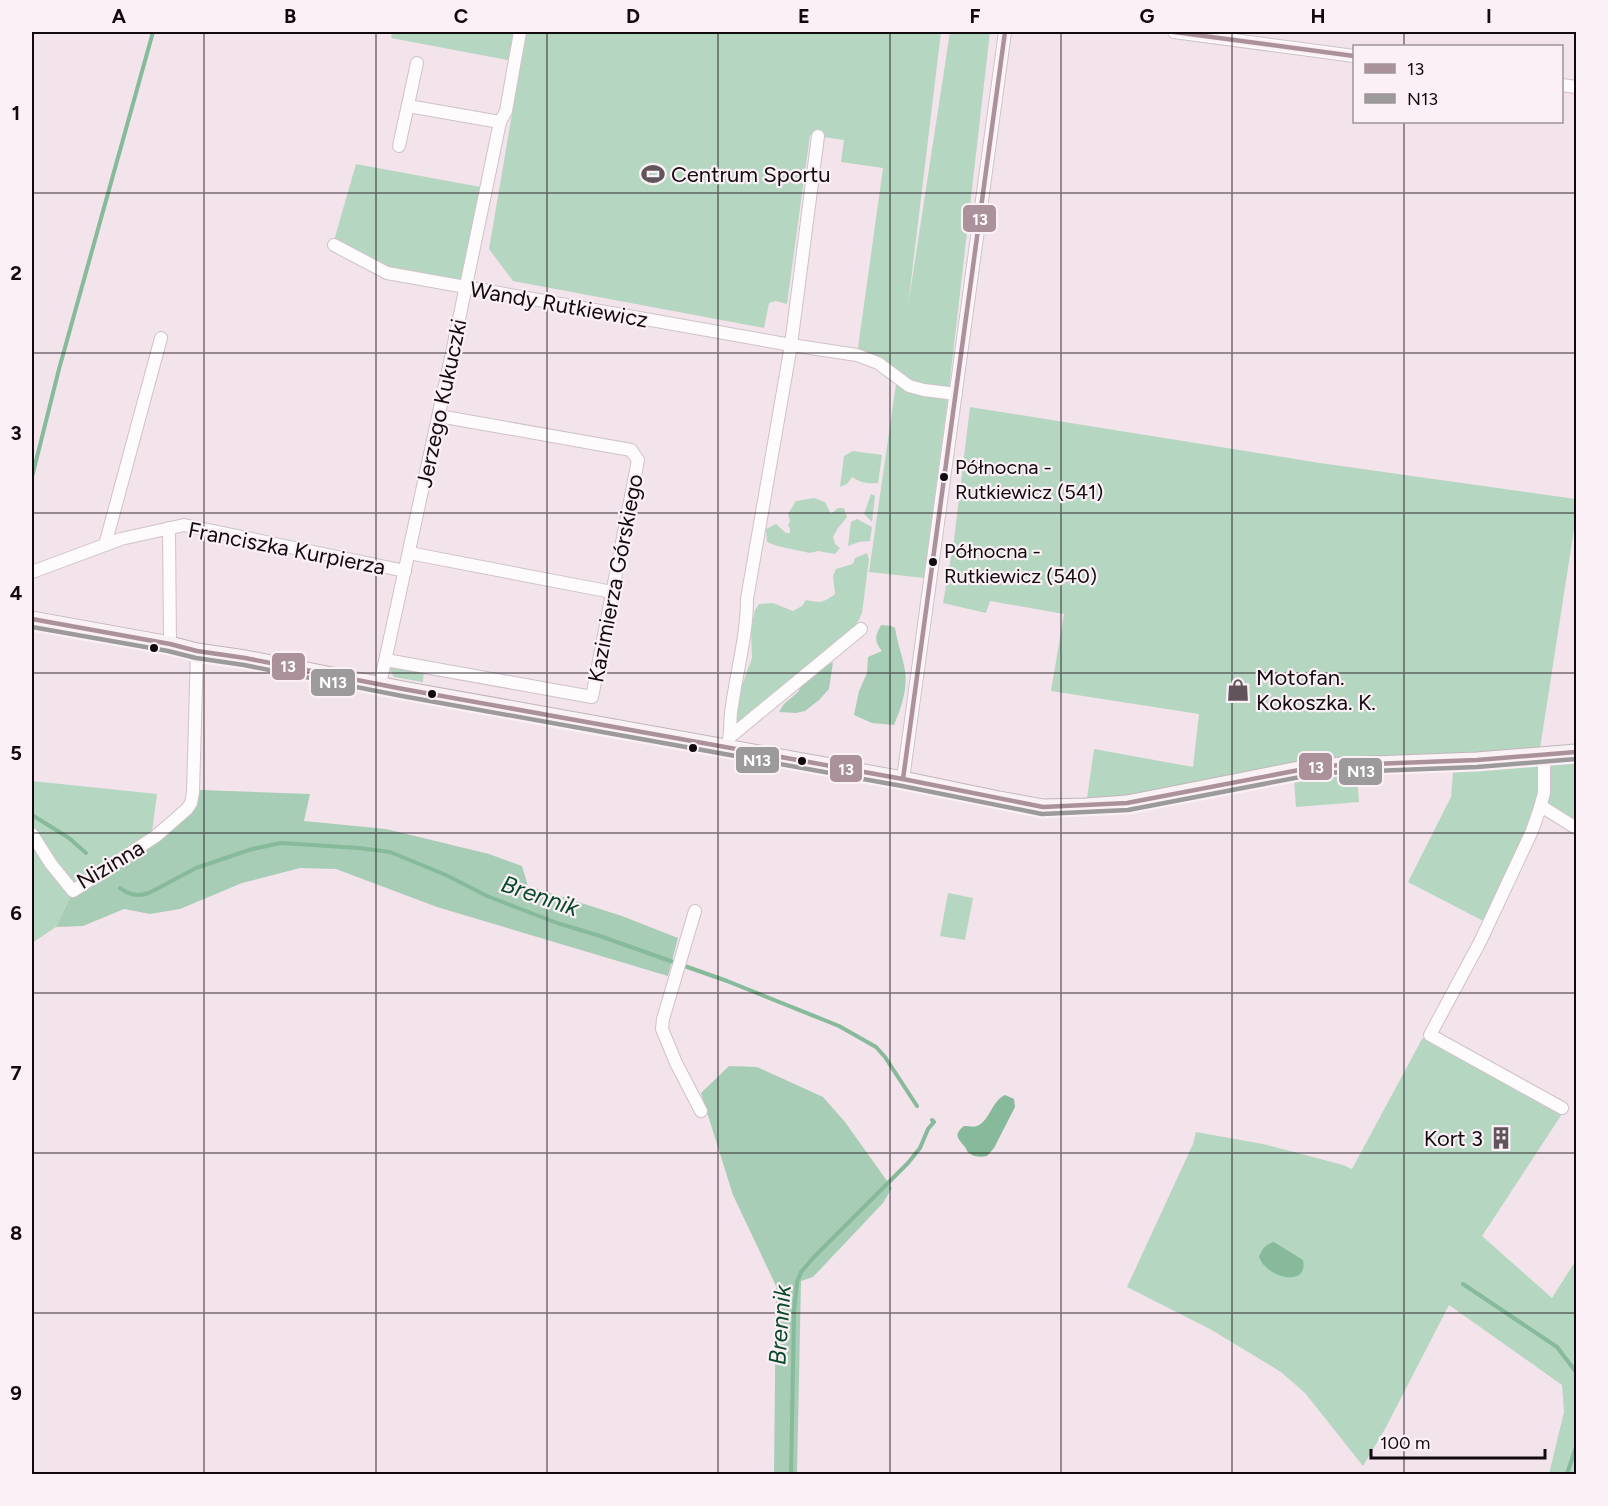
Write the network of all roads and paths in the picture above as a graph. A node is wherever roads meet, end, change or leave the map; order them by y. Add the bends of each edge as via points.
1 (520, 32) edge
2 (1005, 32) edge
3 (1174, 32) edge
4 (1353, 56) edge
5 (417, 63) dead end
6 (408, 106) junction
7 (500, 122) junction
8 (818, 136) dead end
9 (399, 146) dead end
10 (334, 245) dead end
11 (466, 287) junction
12 (161, 338) dead end
13 (790, 345) junction
14 (956, 394) junction
15 (439, 417) junction
16 (169, 528) junction
17 (105, 545) junction
18 (409, 554) junction
19 (405, 571) junction
20 (32, 572) edge
21 (612, 592) junction
22 (32, 619) edge
23 (861, 629) dead end
24 (171, 644) junction
25 (197, 651) junction
26 (386, 660) junction
27 (380, 684) junction
28 (729, 742) junction
29 (1576, 752) edge
30 (1544, 755) junction
31 (903, 779) junction
32 (1541, 806) junction
33 (1576, 828) edge
34 (32, 834) edge
35 (695, 911) dead end
36 (1562, 1108) dead end
37 (701, 1111) dead end

1 - 7 street, Jerzego Kukuczki via 506,111
2 - 14 street
3 - 4 street
5 - 6 street
6 - 7 street
6 - 9 street
7 - 11 street, Jerzego Kukuczki
8 - 13 street
10 - 11 street, Wandy Rutkiewicz via 387,273
11 - 13 street, Wandy Rutkiewicz
11 - 15 street, Jerzego Kukuczki
12 - 17 street
13 - 14 street, Wandy Rutkiewicz via 857,355 878,363 904,383
13 - 28 street via 747,599
14 - 31 street
15 - 18 street, Jerzego Kukuczki
15 - 21 street, Kazimierza Górskiego via 631,450 638,460
16 - 17 street, Franciszka Kurpierza
16 - 19 street, Franciszka Kurpierza via 184,525
16 - 24 street, Franciszka Kurpierza
17 - 20 street, Franciszka Kurpierza
18 - 19 street, Jerzego Kukuczki
18 - 21 street
19 - 26 street, Jerzego Kukuczki
21 - 26 street, Kazimierza Górskiego via 592,697
22 - 24 main road
23 - 28 street
24 - 25 main road
25 - 27 main road
25 - 34 street, Nizinna via 193,792 187,809 156,836 73,891
26 - 27 street, Jerzego Kukuczki
27 - 28 main road
28 - 31 main road
29 - 30 main road
30 - 31 main road via 1320,766 1127,802 1060,808
30 - 32 street
32 - 33 street
32 - 36 street via 1501,900 1430,1035
35 - 37 street via 662,1029

